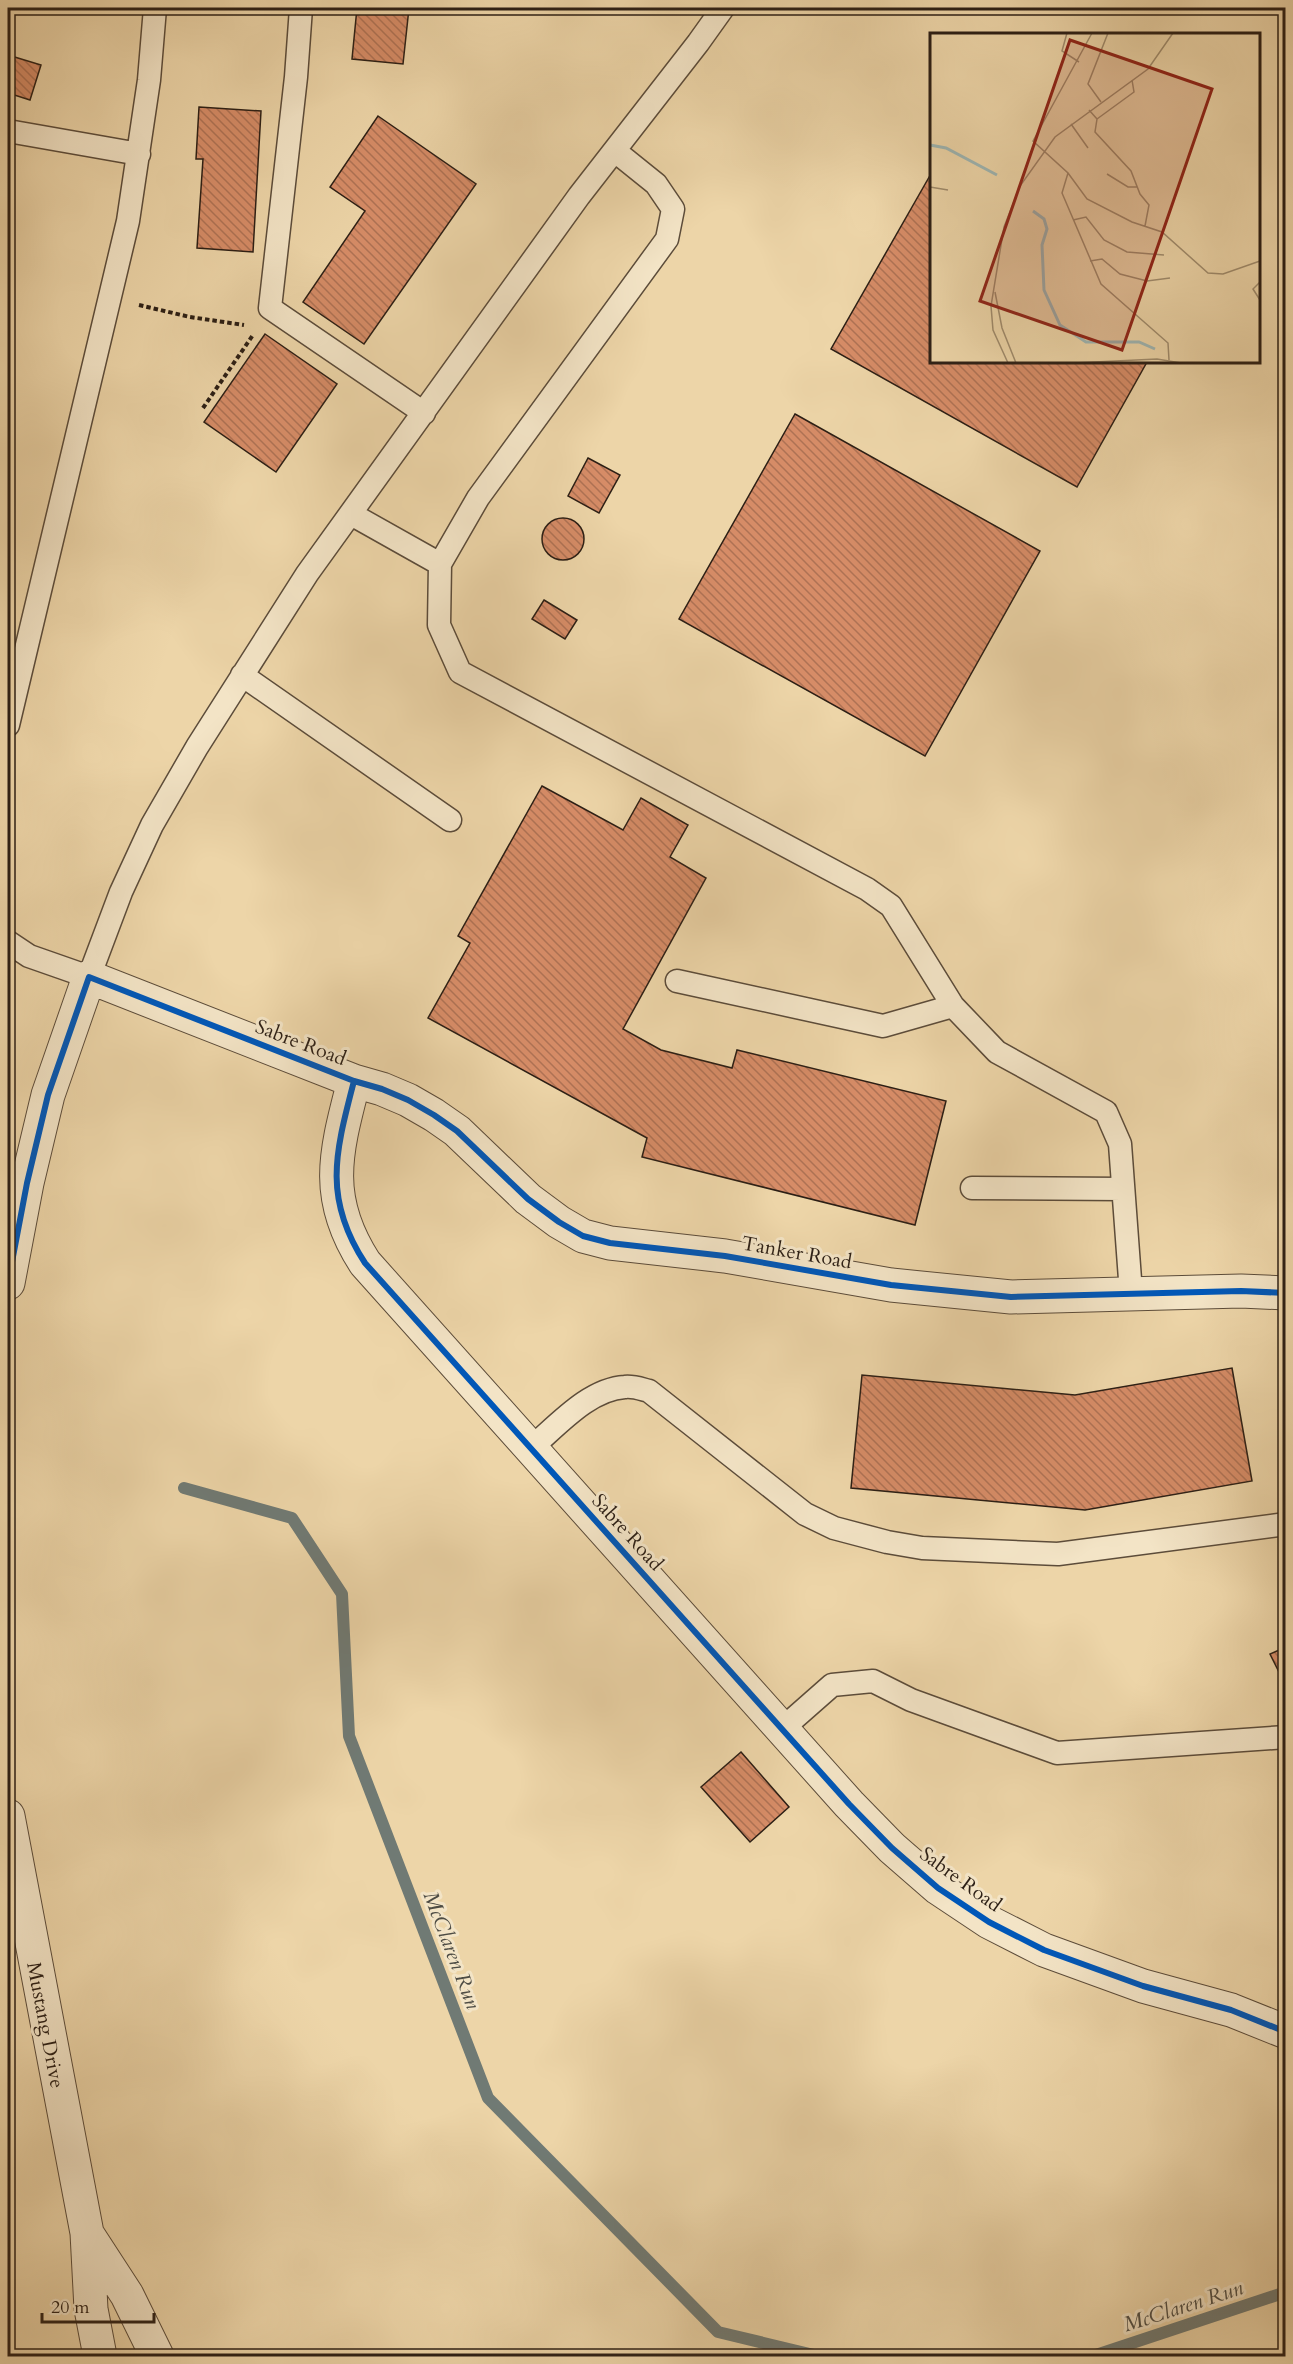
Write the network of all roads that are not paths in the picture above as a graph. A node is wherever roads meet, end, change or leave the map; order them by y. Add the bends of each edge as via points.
1 (155, 8) edge
2 (301, 8) edge
3 (723, 8) edge
4 (8, 131) edge
5 (615, 151) junction
6 (139, 154) junction
7 (424, 413) junction
8 (351, 514) junction
9 (440, 564) junction
10 (242, 675) junction
11 (8, 725) edge
12 (450, 820) dead end
13 (8, 942) edge
14 (89, 977) junction
15 (677, 981) dead end
16 (953, 1006) junction
17 (354, 1080) junction
18 (972, 1188) dead end
19 (1123, 1189) junction
20 (8, 1284) edge
21 (1131, 1293) junction
22 (1286, 1293) edge
23 (531, 1448) junction
24 (1286, 1524) edge
25 (782, 1729) junction
26 (1286, 1737) edge
27 (8, 1816) edge
28 (1286, 2032) edge
29 (87, 2233) junction
30 (100, 2356) edge
31 (157, 2356) edge

1 - 6 lane
2 - 7 lane via 270,308
3 - 5 lane
4 - 6 lane
5 - 7 lane
5 - 9 lane via 656,184 673,209 667,239 478,498
6 - 11 lane via 126,229
7 - 8 lane
8 - 9 lane
8 - 10 lane
9 - 16 lane via 439,625 460,672 867,889 891,906
10 - 12 lane
10 - 14 lane via 152,825
13 - 14 lane via 29,956
14 - 17 street, Sabre Road
14 - 20 street via 48,1095
15 - 16 lane via 883,1026
16 - 19 lane via 998,1052 1106,1112 1120,1144
17 - 21 street, Tanker Road via 408,1100 434,1115 457,1131 528,1199 583,1236 891,1285 1011,1297
17 - 23 street, Sabre Road via 335,1183 352,1242 365,1263
18 - 19 lane
19 - 21 lane
21 - 22 street, Tanker Road
23 - 24 lane via 578,1408 606,1390 627,1386 649,1391 806,1514 834,1528 887,1542 922,1548 1058,1554
23 - 25 street, Sabre Road
25 - 26 lane via 832,1685 873,1681 911,1700 1057,1753
25 - 28 street, Sabre Road via 892,1848 938,1888 989,1922 1044,1950 1143,1986 1231,2010
27 - 29 street, Mustang Drive
29 - 30 street, Mustang Drive via 91,2309
29 - 31 street, Mustang Drive via 127,2295

